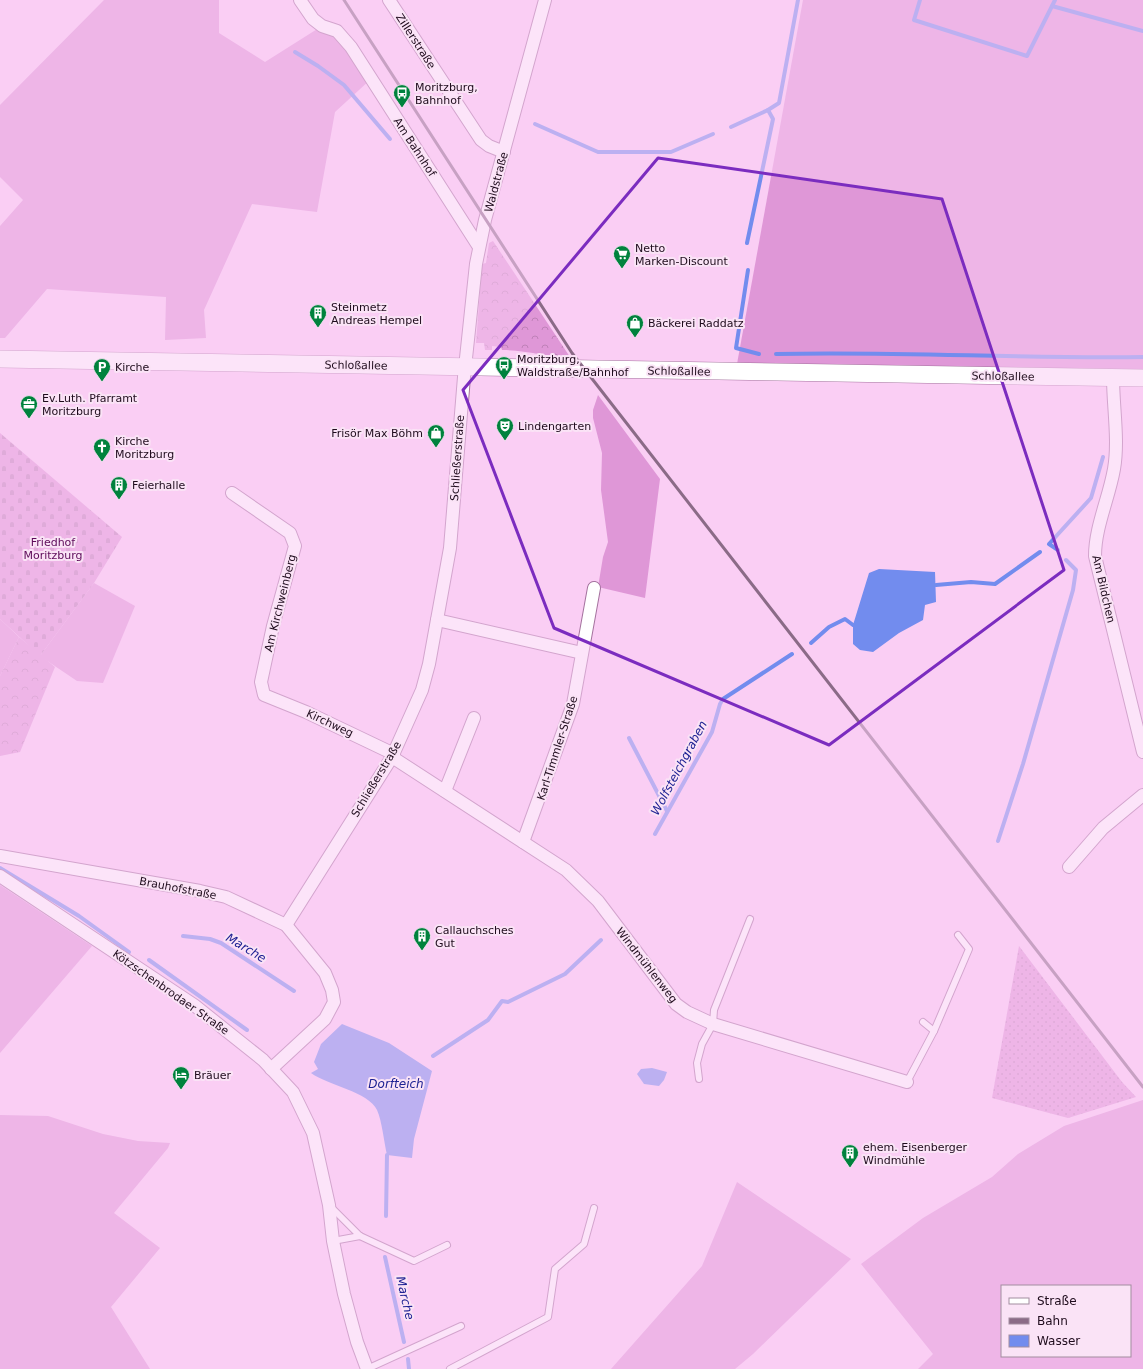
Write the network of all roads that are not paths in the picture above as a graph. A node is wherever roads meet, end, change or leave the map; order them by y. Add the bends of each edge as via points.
1 (300, 0) edge
2 (389, 0) edge
3 (545, 0) edge
4 (504, 152) junction
5 (479, 247) junction
6 (0, 359) edge
7 (465, 367) junction
8 (1113, 377) junction
9 (1143, 378) edge
10 (232, 493) dead end
11 (594, 588) dead end
12 (437, 620) junction
13 (582, 653) junction
14 (264, 695) joint
15 (474, 718) dead end
16 (1143, 752) edge
17 (393, 755) junction
18 (445, 791) junction
19 (1143, 795) edge
20 (524, 842) junction
21 (0, 856) edge
22 (1069, 867) dead end
23 (0, 876) edge
24 (750, 919) dead end
25 (286, 925) junction
26 (958, 936) dead end
27 (923, 1022) dead end
28 (713, 1024) junction
29 (934, 1031) junction
30 (271, 1069) junction
31 (699, 1079) dead end
32 (907, 1082) joint
33 (329, 1205) junction
34 (594, 1208) dead end
35 (360, 1236) junction
36 (332, 1241) junction
37 (447, 1245) dead end
38 (461, 1326) dead end
39 (367, 1369) edge
40 (450, 1369) edge

1 - 5 street, Am Bahnhof via 313,19 322,26 337,31 352,47
2 - 4 street, Zillerstraße via 481,140
3 - 4 street, Waldstraße
4 - 5 street, Waldstraße
5 - 7 street, Waldstraße
6 - 7 main road, Schloßallee
7 - 8 main road, Schloßallee
7 - 12 street, Schließerstraße via 450,548
8 - 9 main road, Schloßallee
8 - 16 street, Am Bildchen via 1116,455 1095,545 1095,556
10 - 14 street, Am Kirchweinberg via 290,533 295,546 261,682
11 - 13 street, Karl-Timmler-Straße
12 - 13 street
12 - 17 street, Schließerstraße via 422,690
13 - 20 street, Karl-Timmler-Straße via 573,704
14 - 17 street, Kirchweg via 306,712
15 - 18 street
17 - 18 street, Windmühlenweg
17 - 25 street, Schließerstraße
18 - 20 street, Windmühlenweg
19 - 22 street via 1103,828
20 - 28 street, Windmühlenweg via 566,870 598,901 676,1004
21 - 25 street, Brauhofstraße via 226,897
23 - 30 street, Kötzschenbrodaer Straße via 194,1005
24 - 28 lane via 714,1010
25 - 30 street, Brauhofstraße via 325,973 334,1002 323,1021
26 - 29 lane via 969,949
27 - 29 lane
28 - 31 lane via 702,1044 697,1063
28 - 32 street, Windmühlenweg
29 - 32 lane
30 - 33 street, Kötzschenbrodaer Straße via 293,1092 312,1130
33 - 35 lane
33 - 36 street, Kötzschenbrodaer Straße
34 - 40 lane via 584,1244 555,1269 548,1317
35 - 36 lane
35 - 37 lane via 414,1261
36 - 39 street, Kötzschenbrodaer Straße via 348,1309
38 - 39 lane

